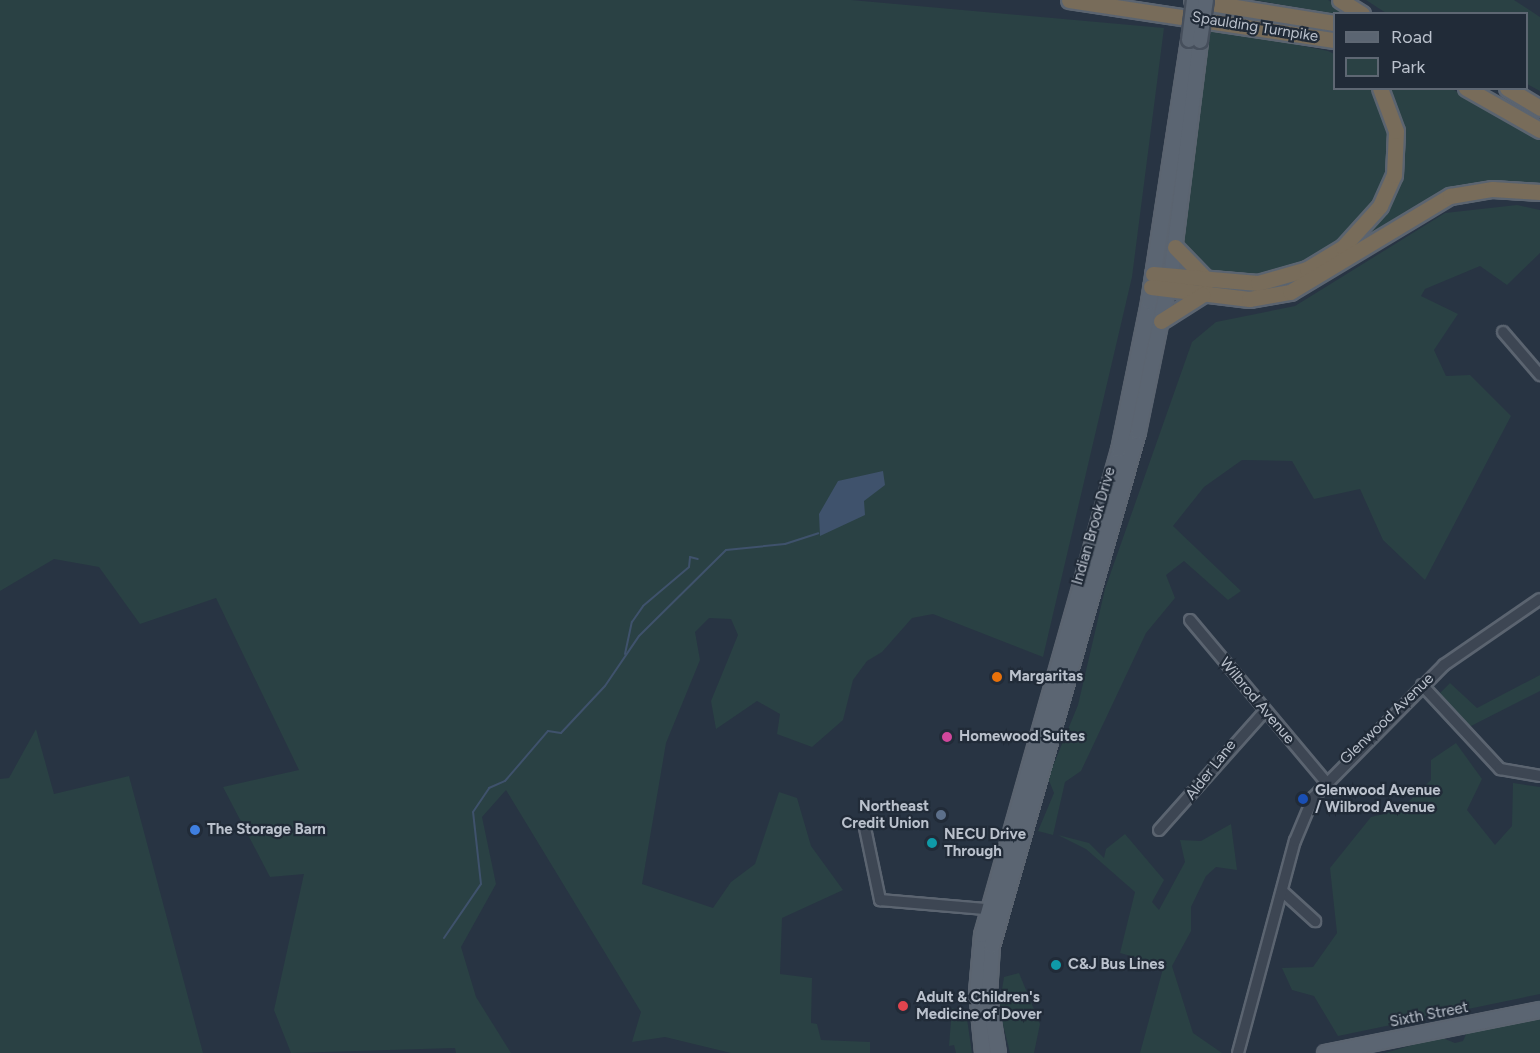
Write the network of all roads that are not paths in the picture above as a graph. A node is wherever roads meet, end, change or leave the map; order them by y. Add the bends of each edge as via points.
1 (1069, 0) edge
2 (1193, 0) edge
3 (1206, 0) edge
4 (1340, 0) edge
5 (1359, 12) edge
6 (1333, 23) edge
7 (1257, 26) junction
8 (1194, 40) junction
9 (1333, 40) edge
10 (1333, 49) edge
11 (1381, 90) edge
12 (1470, 90) edge
13 (1510, 90) edge
14 (1540, 108) edge
15 (1540, 130) edge
16 (1540, 192) edge
17 (1175, 247) junction
18 (1152, 281) junction
19 (1169, 283) junction
20 (1206, 289) junction
21 (1161, 321) junction
22 (1503, 332) dead end
23 (1540, 375) edge
24 (1540, 599) edge
25 (1190, 620) dead end
26 (1422, 685) junction
27 (1264, 712) junction
28 (1540, 776) edge
29 (1325, 781) junction
30 (865, 828) dead end
31 (1159, 830) dead end
32 (1282, 891) junction
33 (994, 909) junction
34 (1316, 921) dead end
35 (1540, 1010) edge
36 (983, 1053) edge
37 (998, 1053) edge
38 (1238, 1053) edge
39 (1325, 1053) edge

1 - 7 highway, Spaulding Turnpike
2 - 6 highway, Spaulding Turnpike
2 - 8 main road, Indian Brook Drive, bridge
3 - 8 main road, Indian Brook Drive, bridge
4 - 5 highway
7 - 9 highway, Spaulding Turnpike
7 - 10 highway
8 - 17 main road, Indian Brook Drive
8 - 18 main road, Indian Brook Drive
11 - 20 highway via 1396,131 1396,164 1386,196 1365,227 1331,256 1293,275
12 - 15 highway
13 - 14 highway
16 - 20 highway via 1492,189 1450,196 1290,292 1249,299
17 - 19 main road, Indian Brook Drive
17 - 20 highway
18 - 19 highway
18 - 33 main road, Indian Brook Drive via 1112,479
19 - 20 highway
19 - 21 main road, Indian Brook Drive
20 - 21 highway
21 - 33 main road, Indian Brook Drive via 1133,450
22 - 23 street
24 - 26 street, Glenwood Avenue
25 - 27 street, Wilbrod Avenue
26 - 28 street via 1500,770
26 - 29 street, Glenwood Avenue
27 - 29 street, Wilbrod Avenue
27 - 31 street, Alder Lane
29 - 32 street, Glenwood Avenue via 1303,818
30 - 33 street via 880,900
32 - 34 street
32 - 38 street, Glenwood Avenue
33 - 36 main road, Indian Brook Drive via 977,977
33 - 37 main road, Indian Brook Drive via 989,977
35 - 39 main road, Sixth Street

